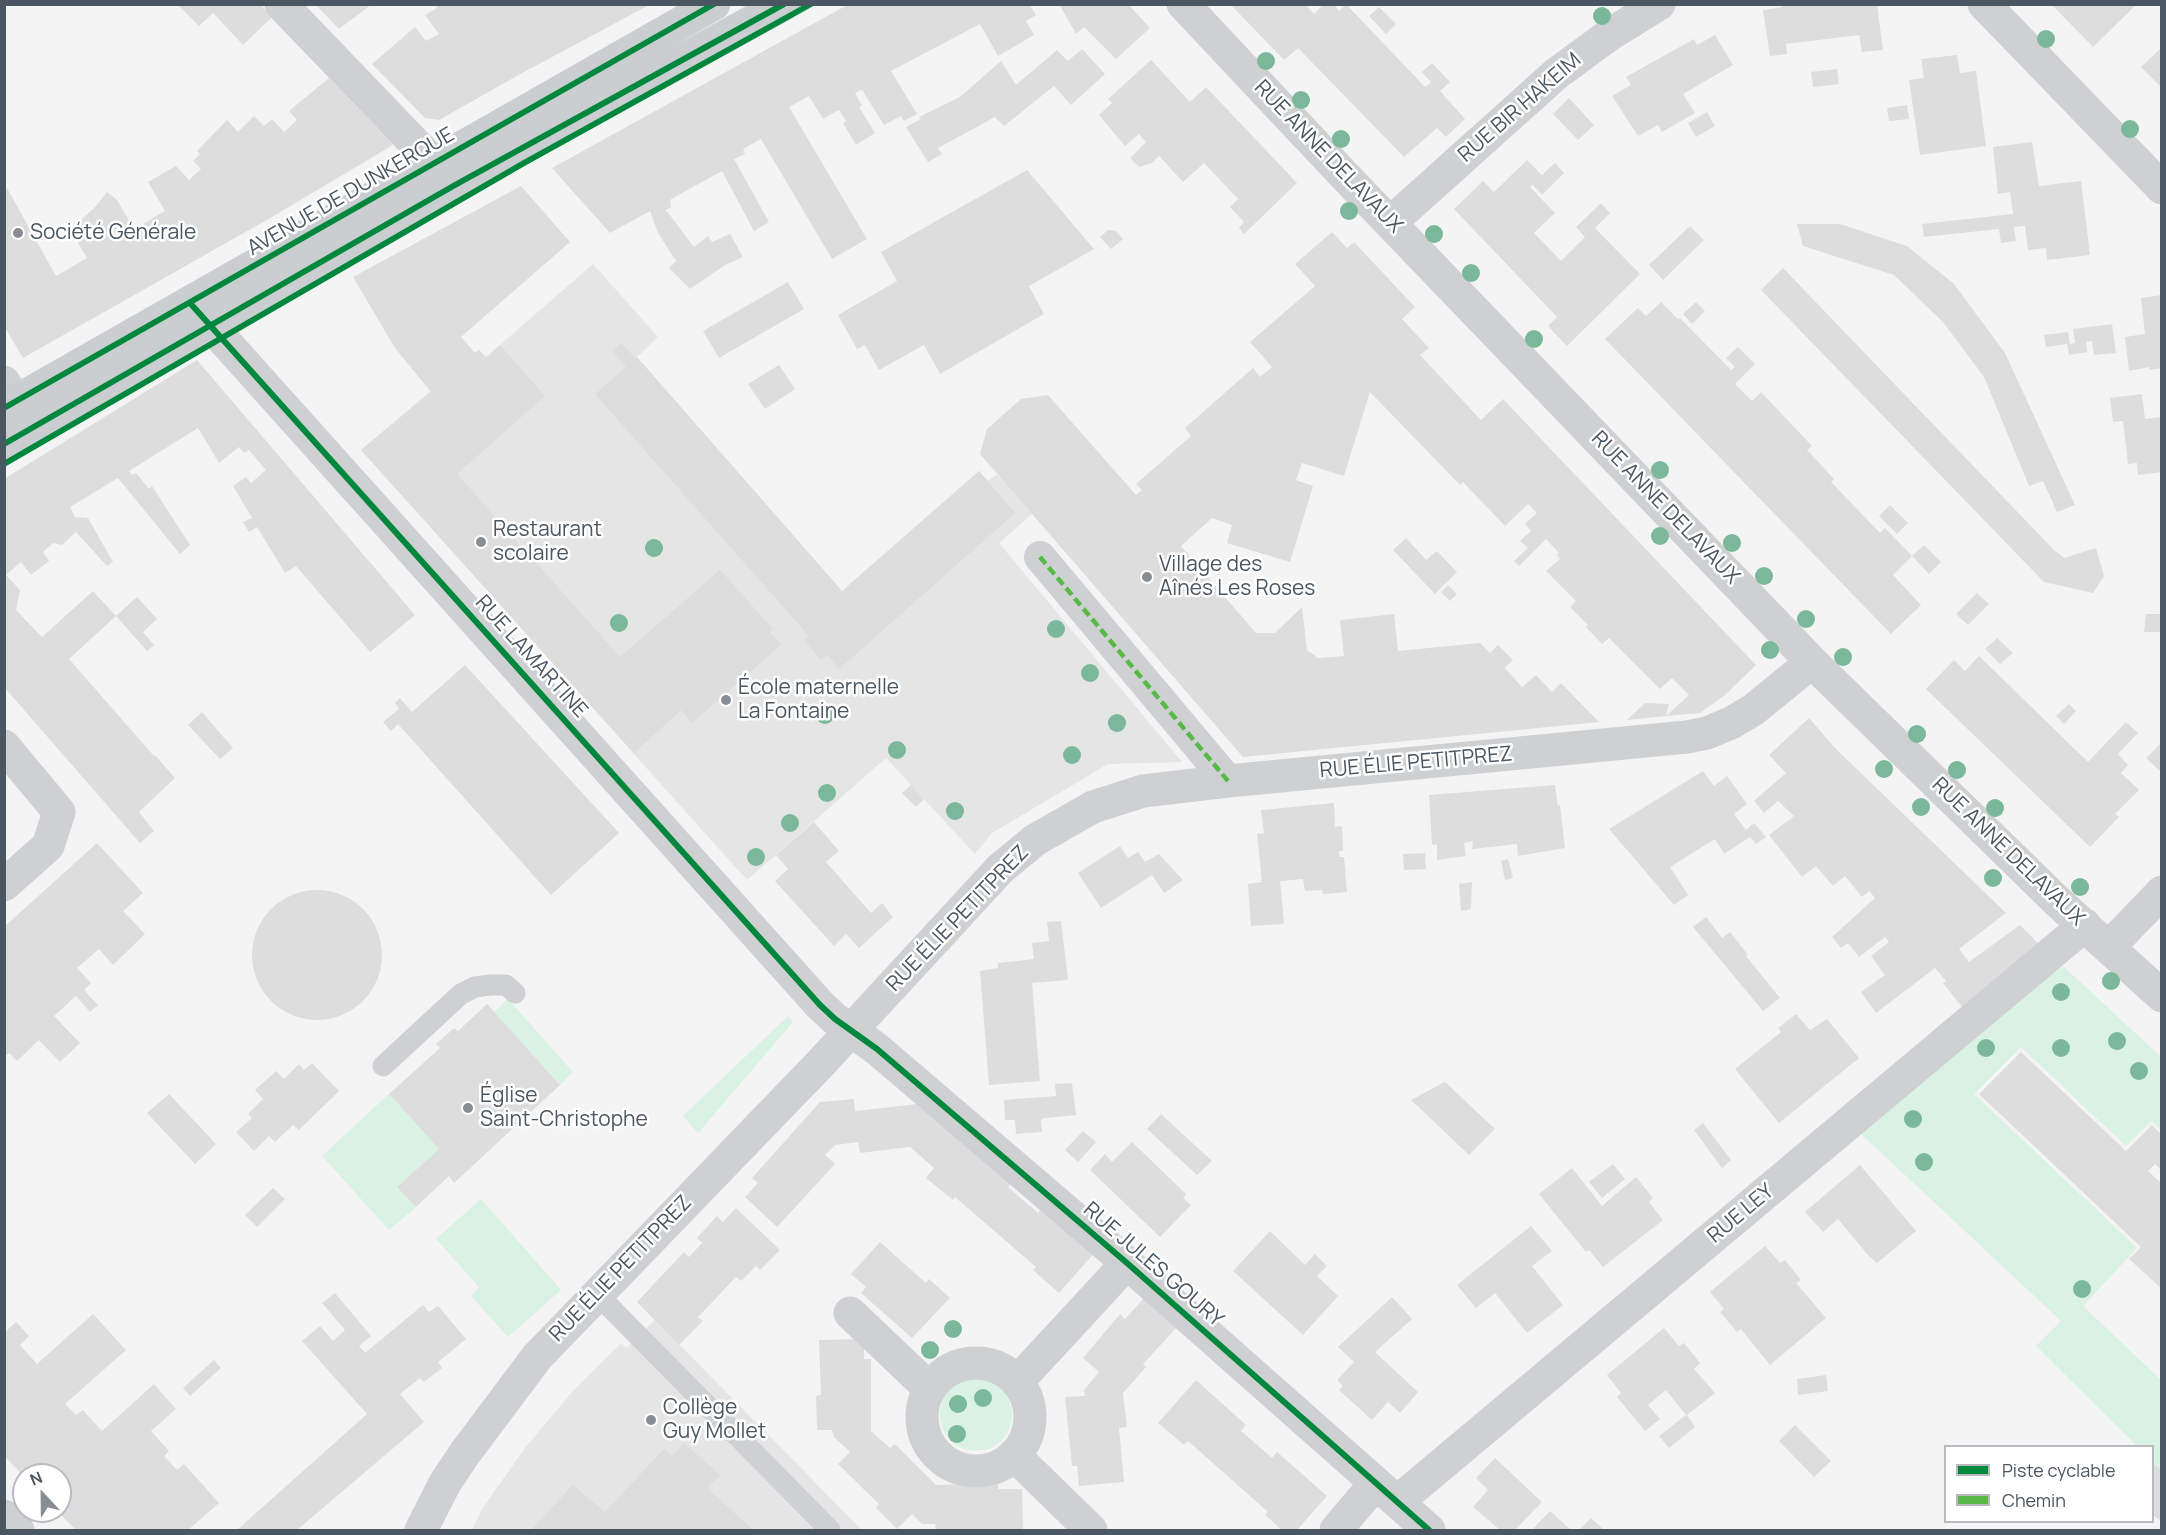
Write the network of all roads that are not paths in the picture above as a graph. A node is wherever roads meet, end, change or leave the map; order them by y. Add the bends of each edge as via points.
1 (281, 4) edge
2 (714, 4) edge
3 (784, 4) edge
4 (1183, 4) edge
5 (1659, 4) edge
6 (1984, 4) edge
7 (445, 175) junction
8 (2162, 188) edge
9 (1390, 223) junction
10 (200, 314) junction
11 (12, 413) edge
12 (1040, 557) dead end
13 (1812, 662) junction
14 (4, 746) edge
15 (1228, 781) junction
16 (4, 885) edge
17 (2162, 892) edge
18 (2085, 925) junction
19 (2109, 947) junction
20 (515, 993) dead end
21 (2162, 996) edge
22 (850, 1030) junction
23 (383, 1066) dead end
24 (1127, 1263) junction
25 (597, 1294) junction
26 (850, 1313) dead end
27 (1017, 1382) junction
28 (930, 1389) junction
29 (1014, 1455) junction
30 (1386, 1493) junction
31 (4, 1516) edge
32 (18, 1530) edge
33 (421, 1530) edge
34 (831, 1530) edge
35 (1091, 1530) edge
36 (1336, 1530) edge
37 (1429, 1530) edge

1 - 7 street
2 - 7 main road, AVENUE DE DUNKERQUE
3 - 7 main road, AVENUE DE DUNKERQUE
4 - 9 street, RUE ANNE DELAVAUX
5 - 9 street, RUE BIR HAKEIM via 1547,81
6 - 8 street
7 - 10 main road, AVENUE DE DUNKERQUE
9 - 13 street, RUE ANNE DELAVAUX
10 - 11 main road, AVENUE DE DUNKERQUE
10 - 22 street, RUE LAMARTINE via 812,997
12 - 15 street
13 - 15 street, RUE ÉLIE PETITPREZ via 1753,710 1707,733
13 - 18 street, RUE ANNE DELAVAUX
14 - 16 street via 59,812 48,846
15 - 22 street, RUE ÉLIE PETITPREZ via 1143,791 1114,799 1092,807 1035,840 1000,869
17 - 19 street
18 - 19 street, RUE ANNE DELAVAUX
18 - 30 street, RUE LEY
19 - 21 street, RUE ANNE DELAVAUX
20 - 23 lane via 506,986 490,985 461,994
22 - 24 street, RUE JULES GOURY via 878,1048
22 - 25 street, RUE ÉLIE PETITPREZ
24 - 27 street
24 - 30 street, RUE JULES GOURY
25 - 33 street, RUE ÉLIE PETITPREZ via 519,1380 446,1483
25 - 34 lane
26 - 28 street
27 - 28 street via 997,1367 972,1363 948,1371
27 - 29 street via 1029,1405 1030,1419 1028,1432
28 - 29 street via 924,1401 924,1430 929,1443 948,1463 962,1469 990,1469
29 - 35 street
30 - 36 street, RUE LEY
30 - 37 street, RUE JULES GOURY
31 - 32 street

